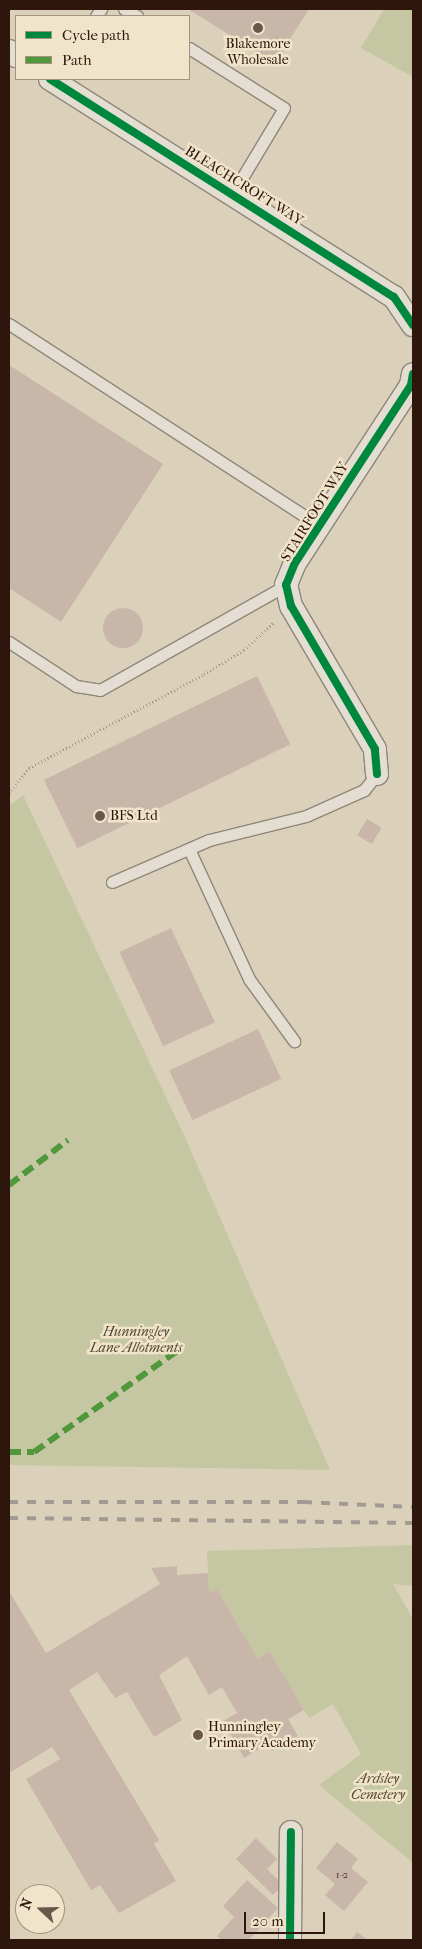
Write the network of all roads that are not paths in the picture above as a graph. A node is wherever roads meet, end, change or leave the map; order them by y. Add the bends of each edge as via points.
1 (124, 9) edge
2 (135, 15) edge
3 (190, 49) edge
4 (53, 80) edge
5 (232, 193) junction
6 (9, 324) edge
7 (413, 325) edge
8 (413, 374) edge
9 (320, 526) junction
10 (288, 596) junction
11 (9, 642) edge
12 (377, 774) joint
13 (189, 849) junction
14 (112, 882) dead end
15 (294, 1041) dead end
16 (291, 1832) dead end
17 (290, 1940) edge

1 - 2 lane
3 - 5 lane via 284,108
4 - 5 street, BLEACHCROFT WAY
5 - 7 street, BLEACHCROFT WAY via 394,297
6 - 9 lane
8 - 9 street, STAIRFOOT WAY via 411,385
9 - 10 street, STAIRFOOT WAY
10 - 11 lane via 100,690 76,686
10 - 12 street via 375,750
12 - 13 lane via 364,790 306,816
13 - 14 lane
13 - 15 lane via 249,979
16 - 17 street

